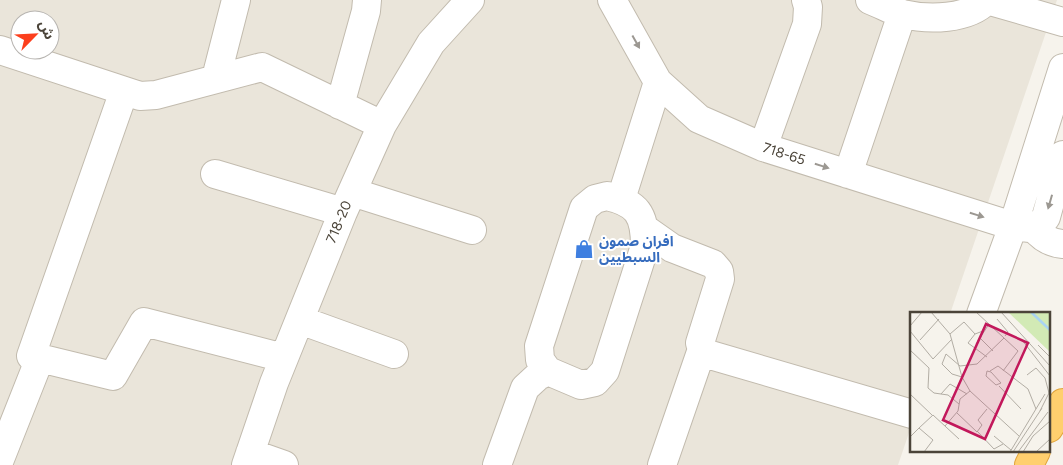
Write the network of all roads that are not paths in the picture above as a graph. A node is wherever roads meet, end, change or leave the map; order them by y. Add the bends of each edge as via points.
1 (236, 0) edge
2 (367, 0) edge
3 (470, 0) edge
4 (612, 0) edge
5 (806, 0) edge
6 (870, 0) edge
7 (987, 0) edge
8 (902, 14) junction
9 (1063, 22) edge
10 (0, 50) edge
11 (1063, 68) edge
12 (216, 78) junction
13 (658, 82) junction
14 (124, 91) junction
15 (340, 105) junction
16 (382, 125) junction
17 (763, 147) junction
18 (1063, 155) edge
19 (215, 174) dead end
20 (848, 174) junction
21 (621, 199) junction
22 (348, 202) junction
23 (1023, 227) junction
24 (645, 229) junction
25 (472, 230) dead end
26 (1063, 244) edge
27 (982, 312) edge
28 (300, 320) junction
29 (702, 348) junction
30 (394, 354) dead end
31 (40, 358) junction
32 (284, 358) junction
33 (548, 371) junction
34 (1063, 403) edge
35 (910, 413) edge
36 (1050, 426) edge
37 (1036, 452) edge
38 (0, 459) edge
39 (248, 459) edge
40 (284, 465) edge
41 (497, 465) edge
42 (662, 465) edge
43 (1029, 465) edge

1 - 12 street
2 - 15 street
3 - 16 street, 718-20 via 431,43
4 -> 13 street, 718-65
5 - 17 street via 807,24
6 - 8 street
7 - 8 street via 980,7 957,16
7 - 9 street
8 - 20 street
10 - 14 street
11 - 23 street
12 - 14 street via 156,95 140,96
12 - 15 street via 262,67
13 - 17 street, 718-65 via 699,119
13 - 21 street
14 - 31 street via 31,356
15 - 16 street
16 - 22 street, 718-20
17 -> 20 street, 718-65
18 -> 23 street via 1046,217 1043,222
19 - 22 street
20 -> 23 street, 718-65
21 - 24 street via 633,206
21 - 33 street via 606,196 595,199 584,208 539,346 540,360
22 - 25 street
22 - 28 street, 718-20
23 - 26 street, 718-65
23 - 27 street
24 - 29 street via 672,248 713,264 719,272 720,279 700,343
24 - 33 street via 645,246 605,371 595,382 582,385
28 - 30 street
28 - 32 street, 718-20
29 - 35 street via 707,354
29 - 42 street
31 - 32 street via 113,376 144,322
31 - 38 street
32 - 39 street, 718-20
33 - 41 street via 526,388
34 - 36 highway
37 - 43 highway
39 - 40 street

